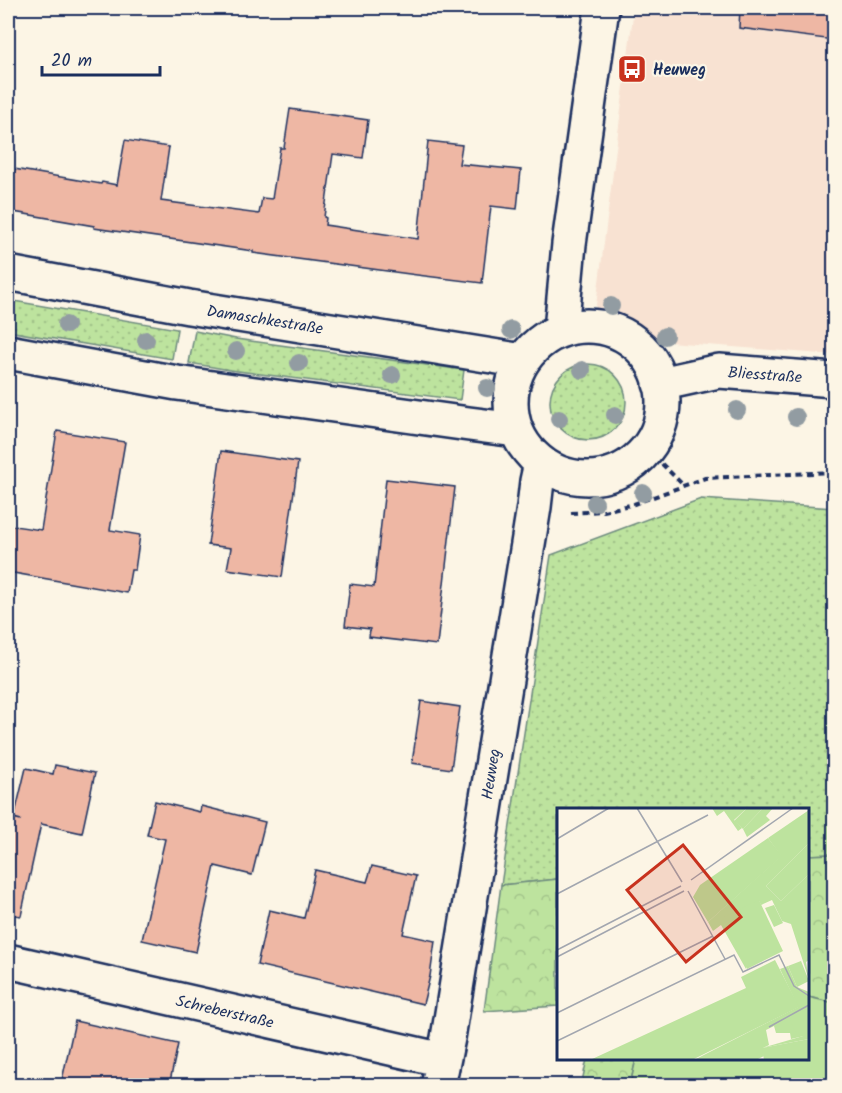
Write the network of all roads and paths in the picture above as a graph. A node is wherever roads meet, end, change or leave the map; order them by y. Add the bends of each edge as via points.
1 (602, 8) edge
2 (8, 273) edge
3 (561, 330) junction
4 (8, 352) edge
5 (523, 361) junction
6 (834, 380) edge
7 (660, 384) junction
8 (516, 430) junction
9 (647, 449) junction
10 (541, 463) junction
11 (834, 472) edge
12 (683, 485) junction
13 (534, 507) junction
14 (8, 961) edge
15 (441, 1073) edge

1 - 3 street
2 - 5 street, Damaschkestraße via 189,307
3 - 5 street via 536,346
3 - 7 street via 577,326 617,333 637,345 652,362
4 - 8 street via 177,383
5 - 8 street via 513,383 511,407
6 - 7 street, Bliesstraße via 719,371
7 - 9 street via 660,421
8 - 10 street
9 - 10 street via 625,468 605,476 582,478
9 - 12 path
10 - 13 street, Heuweg
11 - 12 path via 705,478
12 - 13 path via 604,511 569,513
13 - 15 street, Heuweg
14 - 15 street, Schreberstraße

